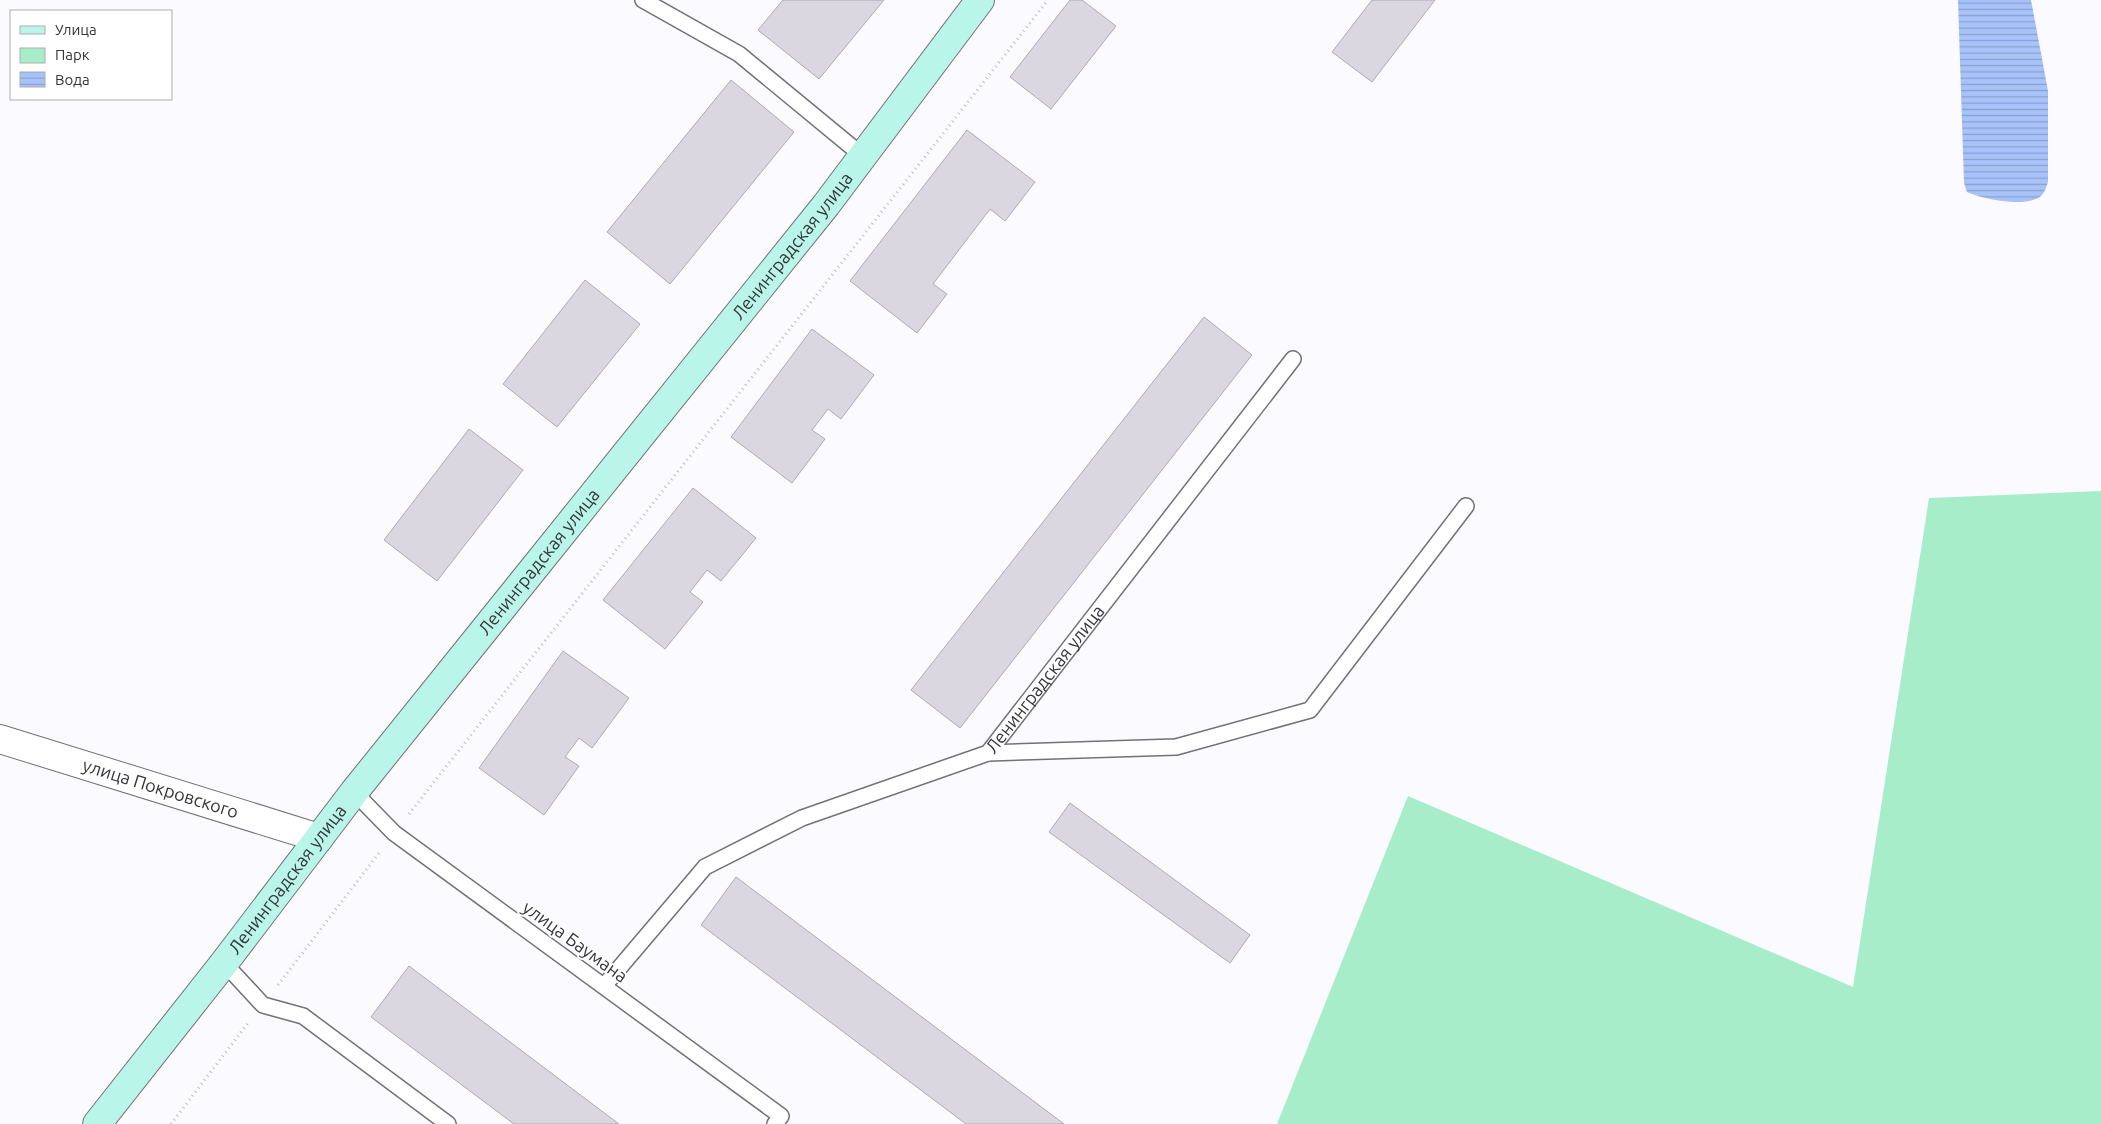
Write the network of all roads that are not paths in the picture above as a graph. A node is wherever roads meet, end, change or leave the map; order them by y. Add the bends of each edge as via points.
1 (643, 0) edge
2 (980, 0) edge
3 (864, 157) junction
4 (1293, 359) dead end
5 (1466, 506) dead end
6 (0, 739) edge
7 (988, 753) junction
8 (354, 792) junction
9 (320, 838) junction
10 (224, 963) junction
11 (604, 986) junction
12 (778, 1120) edge
13 (97, 1124) edge
14 (448, 1124) edge

1 - 3 lane via 739,54
2 - 3 main road, Ленинградская улица
3 - 8 main road, Ленинградская улица
4 - 7 lane, Ленинградская улица
5 - 7 lane via 1310,710 1176,748
6 - 9 street, улица Покровского
7 - 11 lane, Ленинградская улица via 802,818 705,867
8 - 9 main road, Ленинградская улица
8 - 11 lane, улица Баумана via 394,833
9 - 10 main road, Ленинградская улица
10 - 13 main road, Ленинградская улица
10 - 14 lane via 262,1005 303,1016
11 - 12 lane, улица Баумана

